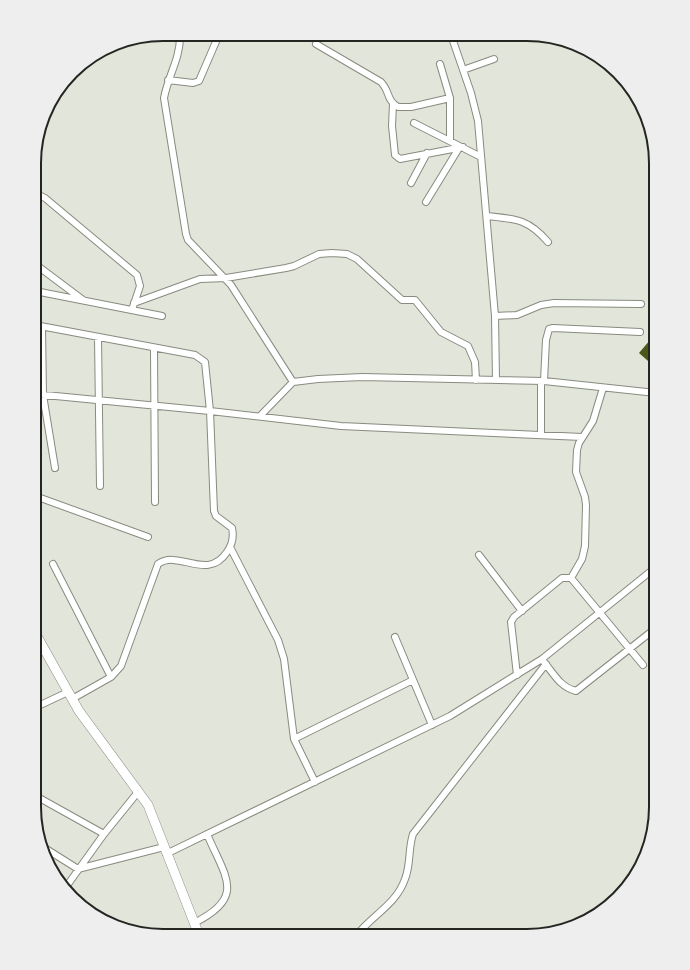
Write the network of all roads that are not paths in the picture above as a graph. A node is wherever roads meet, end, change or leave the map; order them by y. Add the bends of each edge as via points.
1 (180, 41) edge
2 (216, 41) edge
3 (453, 41) edge
4 (316, 44) dead end
5 (494, 59) dead end
6 (440, 64) dead end
7 (463, 70) junction
8 (168, 80) junction
9 (450, 98) junction
10 (393, 104) junction
11 (414, 123) dead end
12 (450, 141) junction
13 (461, 148) junction
14 (427, 153) junction
15 (481, 157) junction
16 (411, 183) dead end
17 (41, 196) edge
18 (426, 202) dead end
19 (487, 216) junction
20 (548, 242) dead end
21 (41, 268) edge
22 (226, 278) junction
23 (41, 292) edge
24 (85, 301) junction
25 (134, 303) junction
26 (641, 304) dead end
27 (132, 310) junction
28 (162, 316) dead end
29 (495, 316) junction
30 (42, 327) joint
31 (640, 332) dead end
32 (98, 338) junction
33 (154, 349) junction
34 (476, 380) junction
35 (496, 380) junction
36 (543, 381) junction
37 (293, 382) junction
38 (603, 388) junction
39 (649, 393) edge
40 (43, 395) junction
41 (98, 400) junction
42 (153, 405) junction
43 (210, 410) junction
44 (260, 416) junction
45 (541, 434) junction
46 (582, 437) junction
47 (55, 468) dead end
48 (100, 486) dead end
49 (41, 499) edge
50 (155, 502) dead end
51 (148, 537) dead end
52 (230, 547) junction
53 (479, 555) dead end
54 (53, 564) dead end
55 (649, 573) edge
56 (571, 578) junction
57 (522, 611) junction
58 (600, 612) junction
59 (649, 633) edge
60 (394, 637) dead end
61 (41, 644) edge
62 (630, 648) junction
63 (544, 662) junction
64 (643, 665) dead end
65 (517, 675) junction
66 (111, 677) junction
67 (413, 680) junction
68 (70, 696) junction
69 (41, 706) edge
70 (432, 725) junction
71 (294, 739) junction
72 (315, 782) junction
73 (138, 792) junction
74 (41, 799) edge
75 (104, 834) junction
76 (207, 834) junction
77 (165, 850) junction
78 (49, 851) edge
79 (78, 869) junction
80 (68, 884) edge
81 (194, 923) junction
82 (196, 929) edge
83 (364, 929) edge

1 - 8 street via 178,58
2 - 8 street via 199,81
3 - 7 street
4 - 10 street via 381,82
5 - 7 street
6 - 9 street
7 - 15 street via 476,107
8 - 22 street via 164,98 186,234 188,240
9 - 10 street via 404,108
9 - 12 street
10 - 14 street via 392,126 396,158
11 - 12 street
12 - 13 street
13 - 14 street
13 - 15 street
13 - 18 street
14 - 16 street
15 - 19 street
17 - 25 street via 137,275 140,286
19 - 20 street via 518,219 527,223
19 - 29 street
21 - 24 street
22 - 25 street via 200,279
22 - 34 street via 294,266 319,254 347,254 362,263 402,300 416,300 441,332 468,346 475,362
22 - 37 street
23 - 24 street
24 - 27 street
25 - 27 street
26 - 29 street via 554,302 518,315
27 - 28 street
29 - 35 street
30 - 32 street
30 - 40 street
31 - 36 street via 549,329
32 - 33 street
32 - 41 street
33 - 42 street
33 - 43 street via 195,356 205,362
34 - 35 street
34 - 37 street via 362,377
35 - 36 street
36 - 38 street
36 - 45 street
37 - 44 street
38 - 39 street
38 - 46 street via 593,421
40 - 41 street
40 - 47 street
41 - 42 street
41 - 48 street
42 - 43 street
42 - 50 street
43 - 44 street
43 - 52 street via 214,511 216,516 232,528
44 - 45 street via 341,426
45 - 46 street
46 - 56 street via 575,461 585,497 585,546 582,559
49 - 51 street
52 - 66 street via 224,556 208,565 198,566 170,560 163,560 158,564 121,666
52 - 71 street via 278,640 284,659
53 - 57 street
54 - 66 street
55 - 58 street
56 - 57 street via 562,578
56 - 58 street
57 - 65 street via 514,617 510,627
58 - 62 street
58 - 63 street
59 - 62 street
60 - 67 street
61 - 68 street
62 - 63 street via 576,690 568,689 560,683
62 - 64 street
63 - 65 street
63 - 83 street via 413,834 409,864 401,889 386,908
65 - 70 street
66 - 68 street
67 - 70 street
67 - 71 street
68 - 69 street
68 - 73 street
70 - 72 street
71 - 72 street
72 - 76 street
73 - 75 street
73 - 77 street via 148,805
74 - 75 street
75 - 79 street
76 - 77 street
76 - 81 street via 228,885 227,894 212,914
77 - 79 street
77 - 81 street
78 - 79 street
79 - 80 street
81 - 82 street

